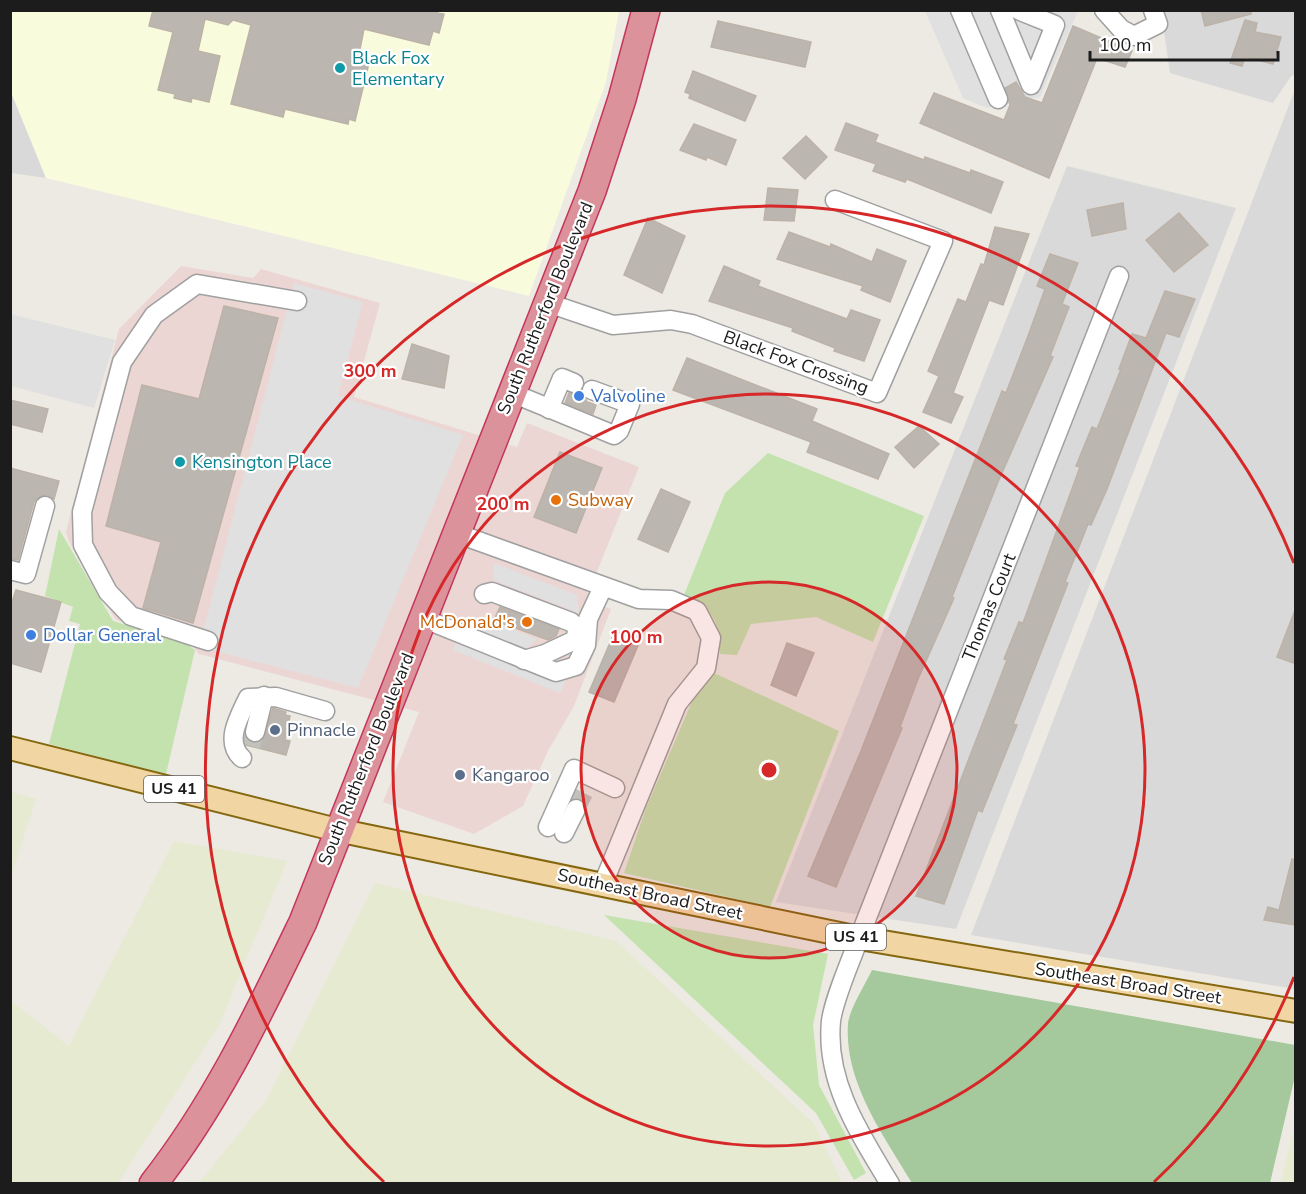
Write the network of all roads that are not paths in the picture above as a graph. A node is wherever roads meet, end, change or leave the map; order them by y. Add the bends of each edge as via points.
1 (646, 10) edge
2 (960, 10) edge
3 (1000, 10) edge
4 (1104, 10) edge
5 (1153, 10) edge
6 (1028, 12) edge
7 (1058, 18) edge
8 (998, 99) dead end
9 (835, 200) dead end
10 (1119, 276) dead end
11 (297, 301) dead end
12 (548, 303) junction
13 (574, 383) dead end
14 (512, 393) junction
15 (600, 393) dead end
16 (549, 409) junction
17 (45, 506) dead end
18 (456, 533) junction
19 (10, 570) edge
20 (603, 587) junction
21 (484, 594) dead end
22 (422, 618) junction
23 (582, 625) junction
24 (208, 641) dead end
25 (264, 696) junction
26 (325, 711) dead end
27 (10, 748) edge
28 (615, 788) dead end
29 (576, 809) tunnel mouth
30 (337, 830) junction
31 (603, 884) junction
32 (858, 938) junction
33 (1296, 1011) edge
34 (153, 1184) edge
35 (890, 1184) edge

1 - 12 highway, South Rutherford Boulevard via 592,191
2 - 8 street
3 - 7 street via 1031,85
4 - 5 street via 1121,29 1134,36 1158,24
6 - 7 street
9 - 12 street, Black Fox Crossing via 942,241 877,393 692,324 671,320 613,325
10 - 32 street, Thomas Court
11 - 24 street via 197,284 154,315 122,362 90,477 82,512 83,545 108,592 131,616
12 - 14 highway, South Rutherford Boulevard
13 - 16 street via 562,378
14 - 16 street
14 - 18 highway, South Rutherford Boulevard
15 - 16 street via 630,404 620,431 614,435
17 - 19 street via 26,574
18 - 20 street
18 - 22 highway, South Rutherford Boulevard
20 - 23 street
20 - 31 street via 639,599 671,600 697,611 711,638 706,668 678,704
21 - 23 street via 492,592 578,628
22 - 23 street via 467,631 527,661 575,640
22 - 30 highway, South Rutherford Boulevard
25 - 25 street via 248,698 232,740 234,751 249,749
25 - 26 street
27 - 30 main road, Southeast Broad Street / US 41
28 - 29 street via 589,781 574,769 556,830
30 - 31 main road, Southeast Broad Street / US 41
30 - 34 highway, South Rutherford Boulevard via 303,922 257,1018 221,1084
31 - 32 main road, Southeast Broad Street / US 41
32 - 33 main road, Southeast Broad Street / US 41
32 - 35 street, Thomas Court via 831,1020 832,1065 851,1119

